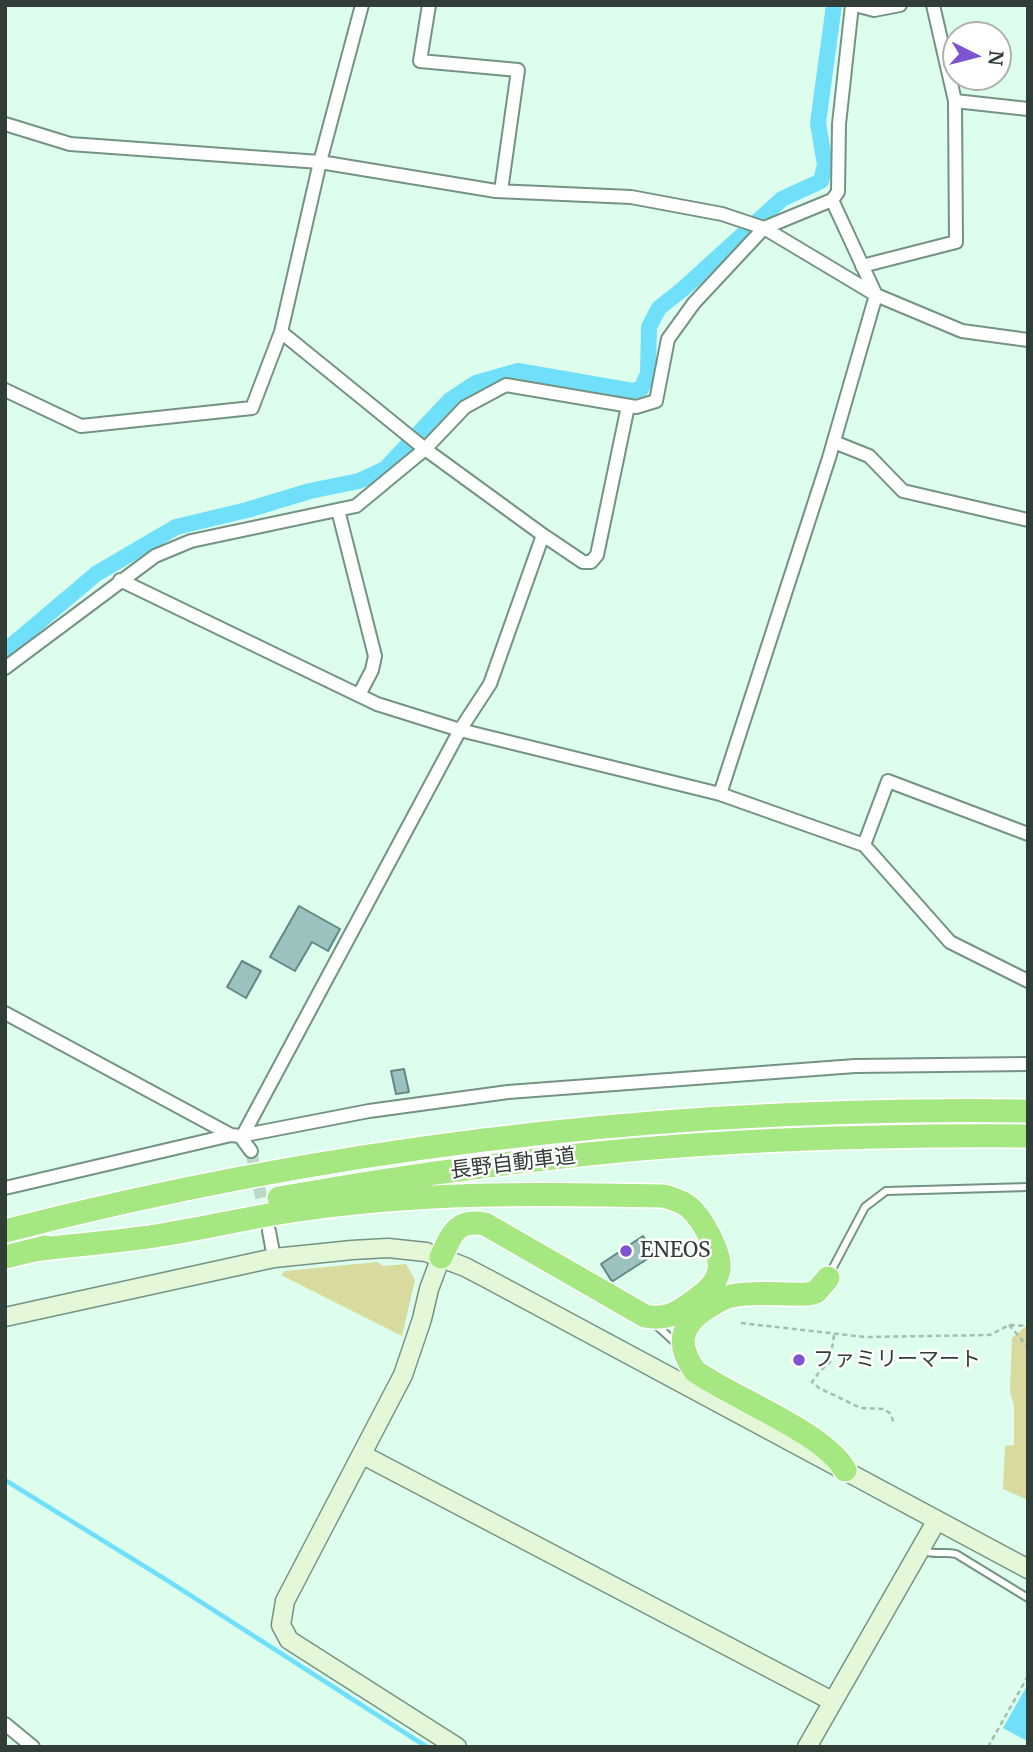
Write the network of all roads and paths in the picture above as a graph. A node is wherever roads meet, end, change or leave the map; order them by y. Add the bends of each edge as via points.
1 (362, 5) edge
2 (429, 5) edge
3 (853, 5) edge
4 (900, 5) edge
5 (933, 5) edge
6 (955, 101) junction
7 (1028, 109) edge
8 (5, 124) edge
9 (320, 162) junction
10 (501, 191) junction
11 (832, 200) junction
12 (764, 228) junction
13 (863, 266) junction
14 (876, 295) junction
15 (281, 332) junction
16 (1028, 340) edge
17 (5, 390) edge
18 (628, 406) junction
19 (834, 442) junction
20 (425, 449) junction
21 (338, 510) junction
22 (1028, 520) edge
23 (543, 534) junction
24 (120, 580) junction
25 (5, 668) edge
26 (359, 695) junction
27 (460, 730) junction
28 (720, 794) junction
29 (1028, 834) edge
30 (864, 845) junction
31 (1028, 981) edge
32 (5, 1013) edge
33 (1028, 1064) edge
34 (1028, 1111) edge
35 (238, 1135) junction
36 (1028, 1136) edge
37 (251, 1151) tunnel mouth
38 (1028, 1187) edge
39 (5, 1188) edge
40 (5, 1231) edge
41 (269, 1231) tunnel mouth
42 (34, 1250) junction
43 (5, 1257) edge
44 (441, 1257) junction
45 (274, 1258) junction
46 (828, 1278) joint
47 (645, 1316) junction
48 (5, 1317) edge
49 (741, 1323) dead end
50 (1009, 1325) junction
51 (1028, 1326) edge
52 (834, 1335) junction
53 (1028, 1347) edge
54 (685, 1352) junction
55 (894, 1425) dead end
56 (363, 1455) junction
57 (845, 1470) junction
58 (937, 1520) junction
59 (919, 1550) junction
60 (1028, 1570) edge
61 (1028, 1598) edge
62 (1028, 1676) edge
63 (832, 1701) junction
64 (5, 1724) edge
65 (33, 1747) edge
66 (457, 1747) edge
67 (807, 1747) edge
68 (988, 1747) edge

1 - 9 street
2 - 10 street via 420,61 518,70
3 - 4 street via 874,10
3 - 11 street via 839,124 838,192
5 - 6 street
6 - 7 street
6 - 13 street via 956,242
8 - 9 street via 69,144
9 - 10 street
9 - 15 street
10 - 12 street via 631,197 722,214
11 - 12 street
11 - 13 street
12 - 14 street
12 - 18 street via 694,303 668,339 656,401
13 - 14 street
14 - 16 street via 962,331
14 - 19 street
15 - 17 street via 252,408 81,426
15 - 20 street
18 - 20 street via 506,385 466,407
18 - 23 street via 597,555 591,562 583,562
19 - 22 street via 869,456 903,491
19 - 28 street
20 - 21 street via 356,506
20 - 23 street
21 - 24 street via 191,541 155,555
21 - 26 street via 375,656
23 - 27 street via 490,684
24 - 25 street
24 - 26 street
26 - 27 street
27 - 28 street
27 - 35 street
28 - 30 street
29 - 30 street via 888,781
30 - 31 street via 950,942
32 - 35 street
33 - 35 street via 855,1066 521,1091 369,1111
34 - 40 highway, 長野自動車道 via 790,1115 457,1143 259,1175
35 - 37 street
35 - 39 street
36 - 42 highway, 長野自動車道 via 802,1140 591,1154 317,1191
38 - 46 lane via 886,1191 864,1207
41 - 45 street
42 - 43 highway, 長野自動車道
42 - 47 highway via 374,1202 463,1195 664,1196 695,1213 716,1249 723,1274 678,1313
44 - 45 street via 388,1248
44 - 47 highway via 459,1227 466,1222 485,1224
44 - 56 street via 403,1375
44 - 57 street
45 - 48 street
46 - 54 highway via 808,1294 743,1291 722,1299 694,1316 685,1331
47 - 54 lane
49 - 52 path
50 - 51 path
50 - 52 path via 990,1335
50 - 53 path
52 - 55 path via 830,1362 812,1382 861,1408 884,1409
54 - 57 highway via 695,1371 820,1443
56 - 63 street
56 - 66 street via 285,1601 283,1633
57 - 58 street
58 - 59 street
58 - 60 street
59 - 61 lane via 932,1555 956,1554
59 - 63 street
62 - 68 path
63 - 67 street
64 - 65 street

